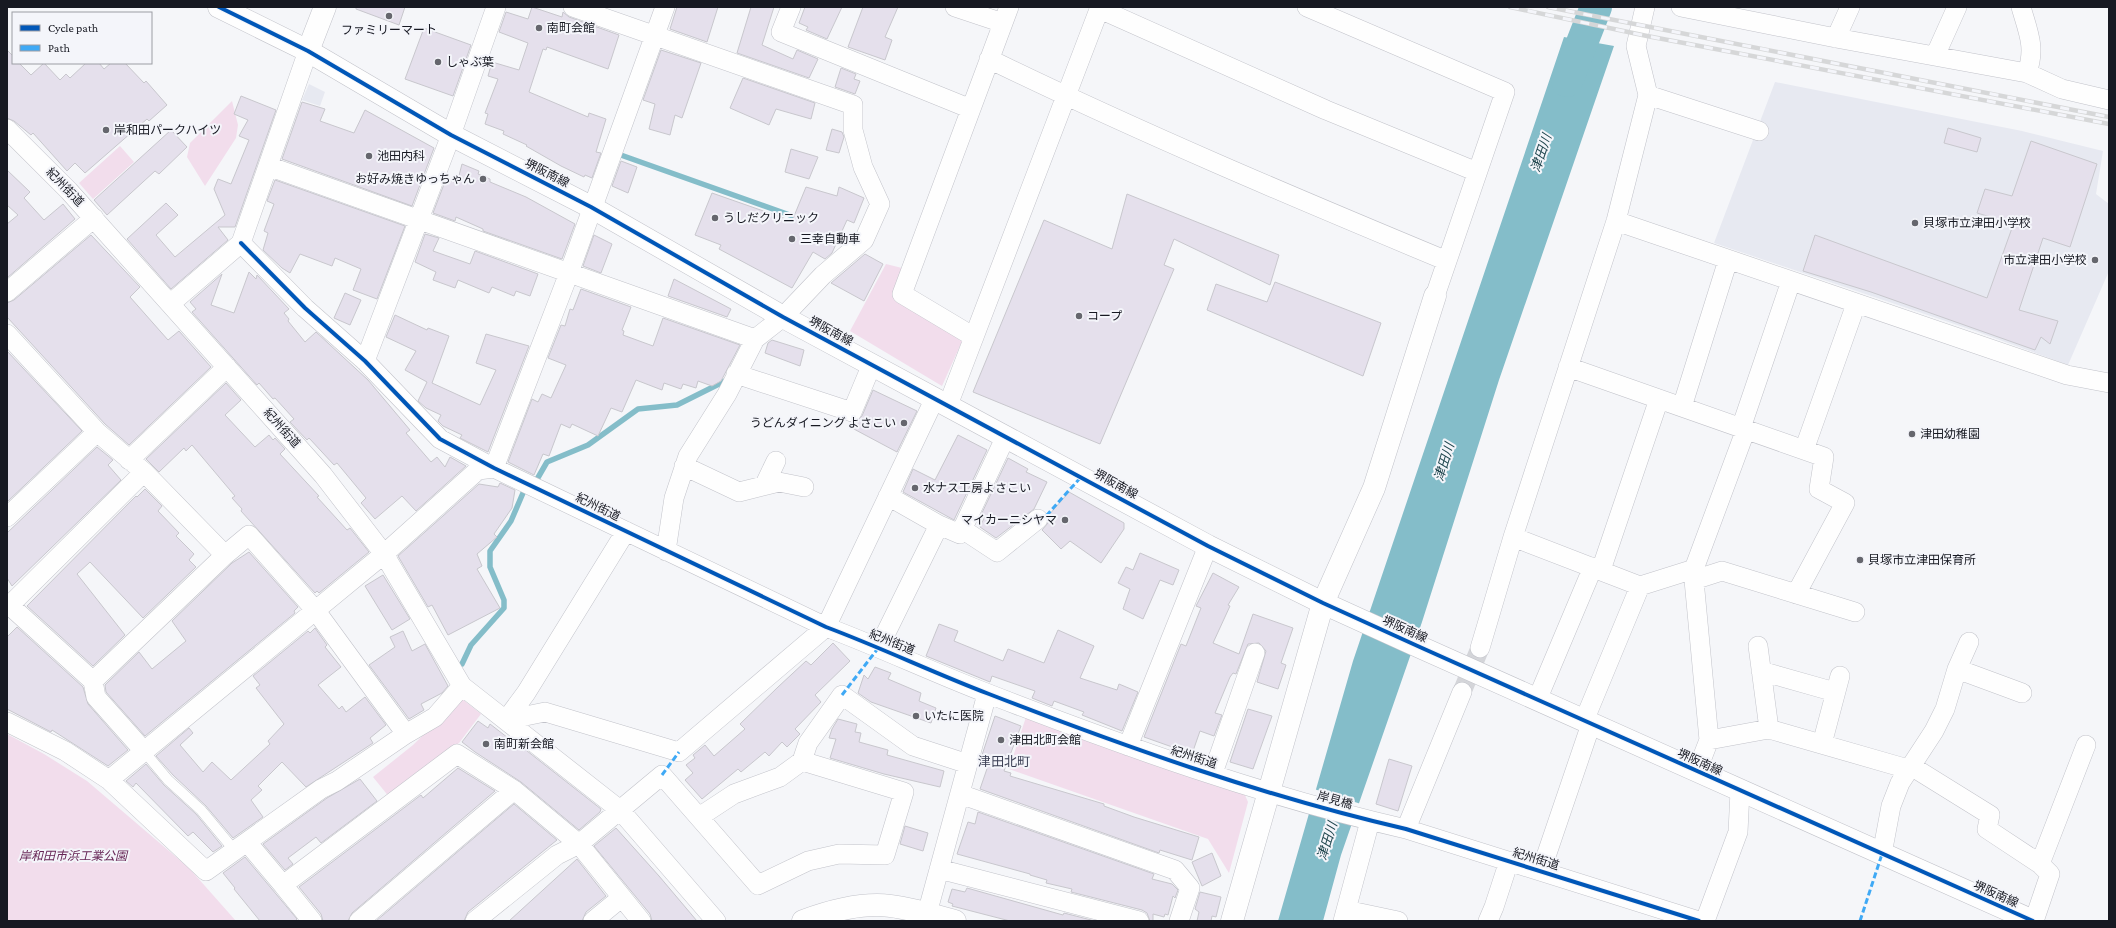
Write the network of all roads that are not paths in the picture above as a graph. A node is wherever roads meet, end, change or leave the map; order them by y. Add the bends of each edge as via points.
1 (219, 7) edge
2 (325, 7) edge
3 (496, 7) edge
4 (573, 7) edge
5 (665, 7) edge
6 (791, 7) edge
7 (955, 7) edge
8 (1307, 7) edge
9 (1645, 7) edge
10 (1681, 7) edge
11 (1850, 7) edge
12 (1957, 7) edge
13 (2021, 7) edge
14 (1100, 8) edge
15 (1006, 15) edge
16 (654, 35) junction
17 (1836, 38) junction
18 (308, 51) junction
19 (1935, 56) junction
20 (989, 59) junction
21 (2027, 73) junction
22 (1648, 95) junction
23 (1066, 96) junction
24 (2109, 100) edge
25 (971, 109) junction
26 (7, 129) edge
27 (1759, 131) dead end
28 (451, 135) junction
29 (268, 166) junction
30 (1477, 172) junction
31 (591, 207) junction
32 (94, 218) junction
33 (419, 219) junction
34 (1616, 221) junction
35 (241, 243) junction
36 (1728, 260) junction
37 (1447, 261) junction
38 (568, 273) junction
39 (1791, 281) junction
40 (7, 292) edge
41 (1435, 296) joint
42 (170, 304) junction
43 (1856, 304) junction
44 (783, 317) junction
45 (7, 334) edge
46 (974, 337) junction
47 (755, 339) junction
48 (365, 361) junction
49 (872, 364) junction
50 (227, 367) junction
51 (1568, 368) junction
52 (736, 374) junction
53 (2109, 383) edge
54 (1659, 399) junction
55 (941, 401) junction
56 (1682, 407) junction
57 (1744, 429) junction
58 (97, 432) junction
59 (1006, 436) junction
60 (1804, 450) junction
61 (129, 460) junction
62 (776, 461) dead end
63 (684, 466) junction
64 (494, 468) junction
65 (144, 472) junction
66 (765, 484) junction
67 (804, 487) dead end
68 (888, 496) junction
69 (7, 516) edge
70 (1038, 519) dead end
71 (939, 525) junction
72 (962, 529) junction
73 (626, 531) junction
74 (1513, 537) junction
75 (1208, 546) junction
76 (666, 551) junction
77 (384, 554) junction
78 (225, 556) junction
79 (1597, 568) junction
80 (1694, 575) junction
81 (1640, 586) junction
82 (1796, 594) junction
83 (1323, 603) junction
84 (9, 604) edge
85 (316, 611) junction
86 (1855, 612) dead end
87 (826, 627) junction
88 (1968, 642) dead end
89 (1758, 646) dead end
90 (879, 647) junction
91 (1480, 648) tunnel mouth
92 (1255, 653) dead end
93 (1957, 669) junction
94 (1761, 671) junction
95 (93, 681) junction
96 (462, 686) junction
97 (1462, 692) tunnel mouth
98 (2022, 693) dead end
99 (988, 694) junction
100 (1537, 700) junction
101 (506, 720) junction
102 (7, 722) edge
103 (1588, 723) junction
104 (1769, 729) junction
105 (406, 734) junction
106 (1709, 740) junction
107 (1822, 744) junction
108 (2086, 745) dead end
109 (1128, 746) junction
110 (143, 750) junction
111 (802, 761) junction
112 (968, 764) junction
113 (1909, 767) junction
114 (1696, 771) junction
115 (1213, 773) junction
116 (109, 780) junction
117 (514, 790) junction
118 (1268, 791) junction
119 (1740, 791) junction
120 (960, 794) junction
121 (1297, 799) joint
122 (620, 810) junction
123 (699, 817) junction
124 (1369, 820) junction
125 (1406, 829) junction
126 (579, 844) junction
127 (241, 846) junction
128 (1882, 854) junction
129 (1509, 861) junction
130 (2040, 864) junction
131 (939, 869) junction
132 (1541, 871) junction
133 (283, 886) junction
134 (621, 898) junction
135 (1344, 915) edge
136 (926, 917) edge
137 (1689, 920) edge
138 (312, 921) edge
139 (359, 921) edge
140 (475, 921) edge
141 (593, 921) edge
142 (641, 921) edge
143 (716, 921) edge
144 (803, 921) edge
145 (955, 921) edge
146 (1139, 921) edge
147 (1180, 921) edge
148 (1232, 921) edge
149 (1398, 921) edge
150 (1488, 921) edge
151 (1705, 921) edge
152 (2034, 921) edge

1 - 18 main road, 堺阪南線
2 - 18 main road
3 - 28 street
4 - 16 street
5 - 16 street
6 - 25 street via 781,32
7 - 15 street
8 - 30 street via 1505,92
9 - 22 street via 1636,46
10 - 17 street
11 - 17 street
12 - 19 street
13 - 21 street via 2030,36 2032,58
14 - 23 street
14 - 30 street via 1326,110
15 - 20 street
16 - 31 street
16 - 44 street via 853,105 853,130 863,167 880,204 864,240 823,275
17 - 19 street
18 - 28 main road, 堺阪南線
18 - 29 street
19 - 21 street
20 - 23 street
20 - 25 street
21 - 24 street via 2062,90
22 - 27 street
22 - 34 street
23 - 37 street via 1253,180
23 - 46 street
25 - 46 street via 902,294
26 - 32 street, 紀州街道
28 - 31 main road, 堺阪南線
28 - 33 street
29 - 33 street
29 - 35 street
30 - 37 street
31 - 38 street
31 - 44 main road, 堺阪南線
32 - 40 street
32 - 42 street, 紀州街道
33 - 38 street
33 - 48 street
34 - 36 street
34 - 51 street
35 - 42 street
35 - 48 street, 紀州街道 via 305,308
36 - 39 street
36 - 56 street
37 - 41 street
38 - 47 street
38 - 64 street
39 - 43 street
39 - 57 street
41 - 83 main road via 1374,488
42 - 50 street, 紀州街道
43 - 53 street via 2067,375
43 - 60 street
44 - 47 street
44 - 49 main road, 堺阪南線
45 - 58 street
46 - 55 street
47 - 52 street
48 - 64 street, 紀州街道 via 440,439
49 - 52 street via 852,412
49 - 55 main road, 堺阪南線
50 - 61 street
50 - 77 street, 紀州街道 via 324,475
51 - 54 street
51 - 74 street
52 - 63 street via 727,394
54 - 56 street
54 - 79 street
55 - 59 main road, 堺阪南線
55 - 68 street
56 - 57 street
57 - 60 street
57 - 80 street
58 - 61 street
58 - 69 street
59 - 72 street
59 - 75 main road, 堺阪南線
60 - 82 street via 1824,456 1819,489 1845,503
61 - 65 street
62 - 66 street
63 - 66 street via 739,492
63 - 76 street via 674,498
64 - 73 street, 紀州街道
64 - 77 street via 478,470
65 - 78 street
65 - 84 street
66 - 67 street via 779,482
68 - 71 street
68 - 87 street
70 - 72 street via 997,552
71 - 72 street via 960,534
71 - 90 street
73 - 76 street, 紀州街道
73 - 101 street via 526,693
74 - 79 street
74 - 91 street
75 - 83 main road, 堺阪南線
75 - 109 street
76 - 87 street, 紀州街道
77 - 85 street
77 - 96 street, 紀州街道
78 - 85 street via 249,535
78 - 95 street
79 - 81 street
79 - 100 street
80 - 81 street
80 - 82 street via 1722,571
80 - 106 street
81 - 103 street
82 - 86 street
83 - 100 main road, 堺阪南線
83 - 118 main road
84 - 95 street
85 - 105 street
85 - 110 street
87 - 90 street, 紀州街道
87 - 101 street via 680,752 545,712
88 - 93 street
89 - 94 street
90 - 99 street, 紀州街道
92 - 115 street
93 - 98 street
93 - 113 street via 1945,709 1934,732
94 - 104 street
94 - 107 street via 1838,684
95 - 110 street via 96,697
96 - 101 street
96 - 105 street via 435,717
97 - 125 street
99 - 109 street, 紀州街道
99 - 112 street
100 - 103 main road, 堺阪南線
101 - 122 street
102 - 116 street via 65,751
103 - 114 main road, 堺阪南線
103 - 132 street
104 - 106 street
104 - 107 street
105 - 127 street via 338,781 321,789
106 - 114 street
107 - 113 street
108 - 130 street
109 - 115 street, 紀州街道
110 - 116 street
110 - 127 lane via 168,780
111 - 112 street via 808,743 842,696 912,746
111 - 123 street via 780,777 734,794
111 - 123 street via 904,792 885,855 839,854 814,860 758,885
112 - 120 street
113 - 128 street via 1891,806
113 - 130 street via 1990,815 1987,829
114 - 119 main road, 堺阪南線
115 - 118 street, 紀州街道
116 - 127 street via 206,870
117 - 126 street
117 - 133 street via 457,754
117 - 139 street
118 - 121 street, 紀州街道
118 - 148 main road
119 - 128 main road, 堺阪南線
119 - 151 street via 1738,832
120 - 131 street
120 - 147 street via 1175,870 1190,888
121 - 124 street, 岸見橋
122 - 123 street via 662,775
122 - 126 street
122 - 143 street
124 - 125 street, 紀州街道
124 - 135 street
125 - 129 street, 紀州街道
126 - 134 street
126 - 140 street via 557,855
127 - 133 street
128 - 152 main road, 堺阪南線
129 - 132 street, 紀州街道
129 - 150 street
130 - 152 street via 2050,874
131 - 136 street
131 - 146 street
132 - 137 street, 紀州街道
133 - 138 street
134 - 141 street
134 - 142 street
135 - 149 street
136 - 144 main road via 878,905 833,910
136 - 145 main road

